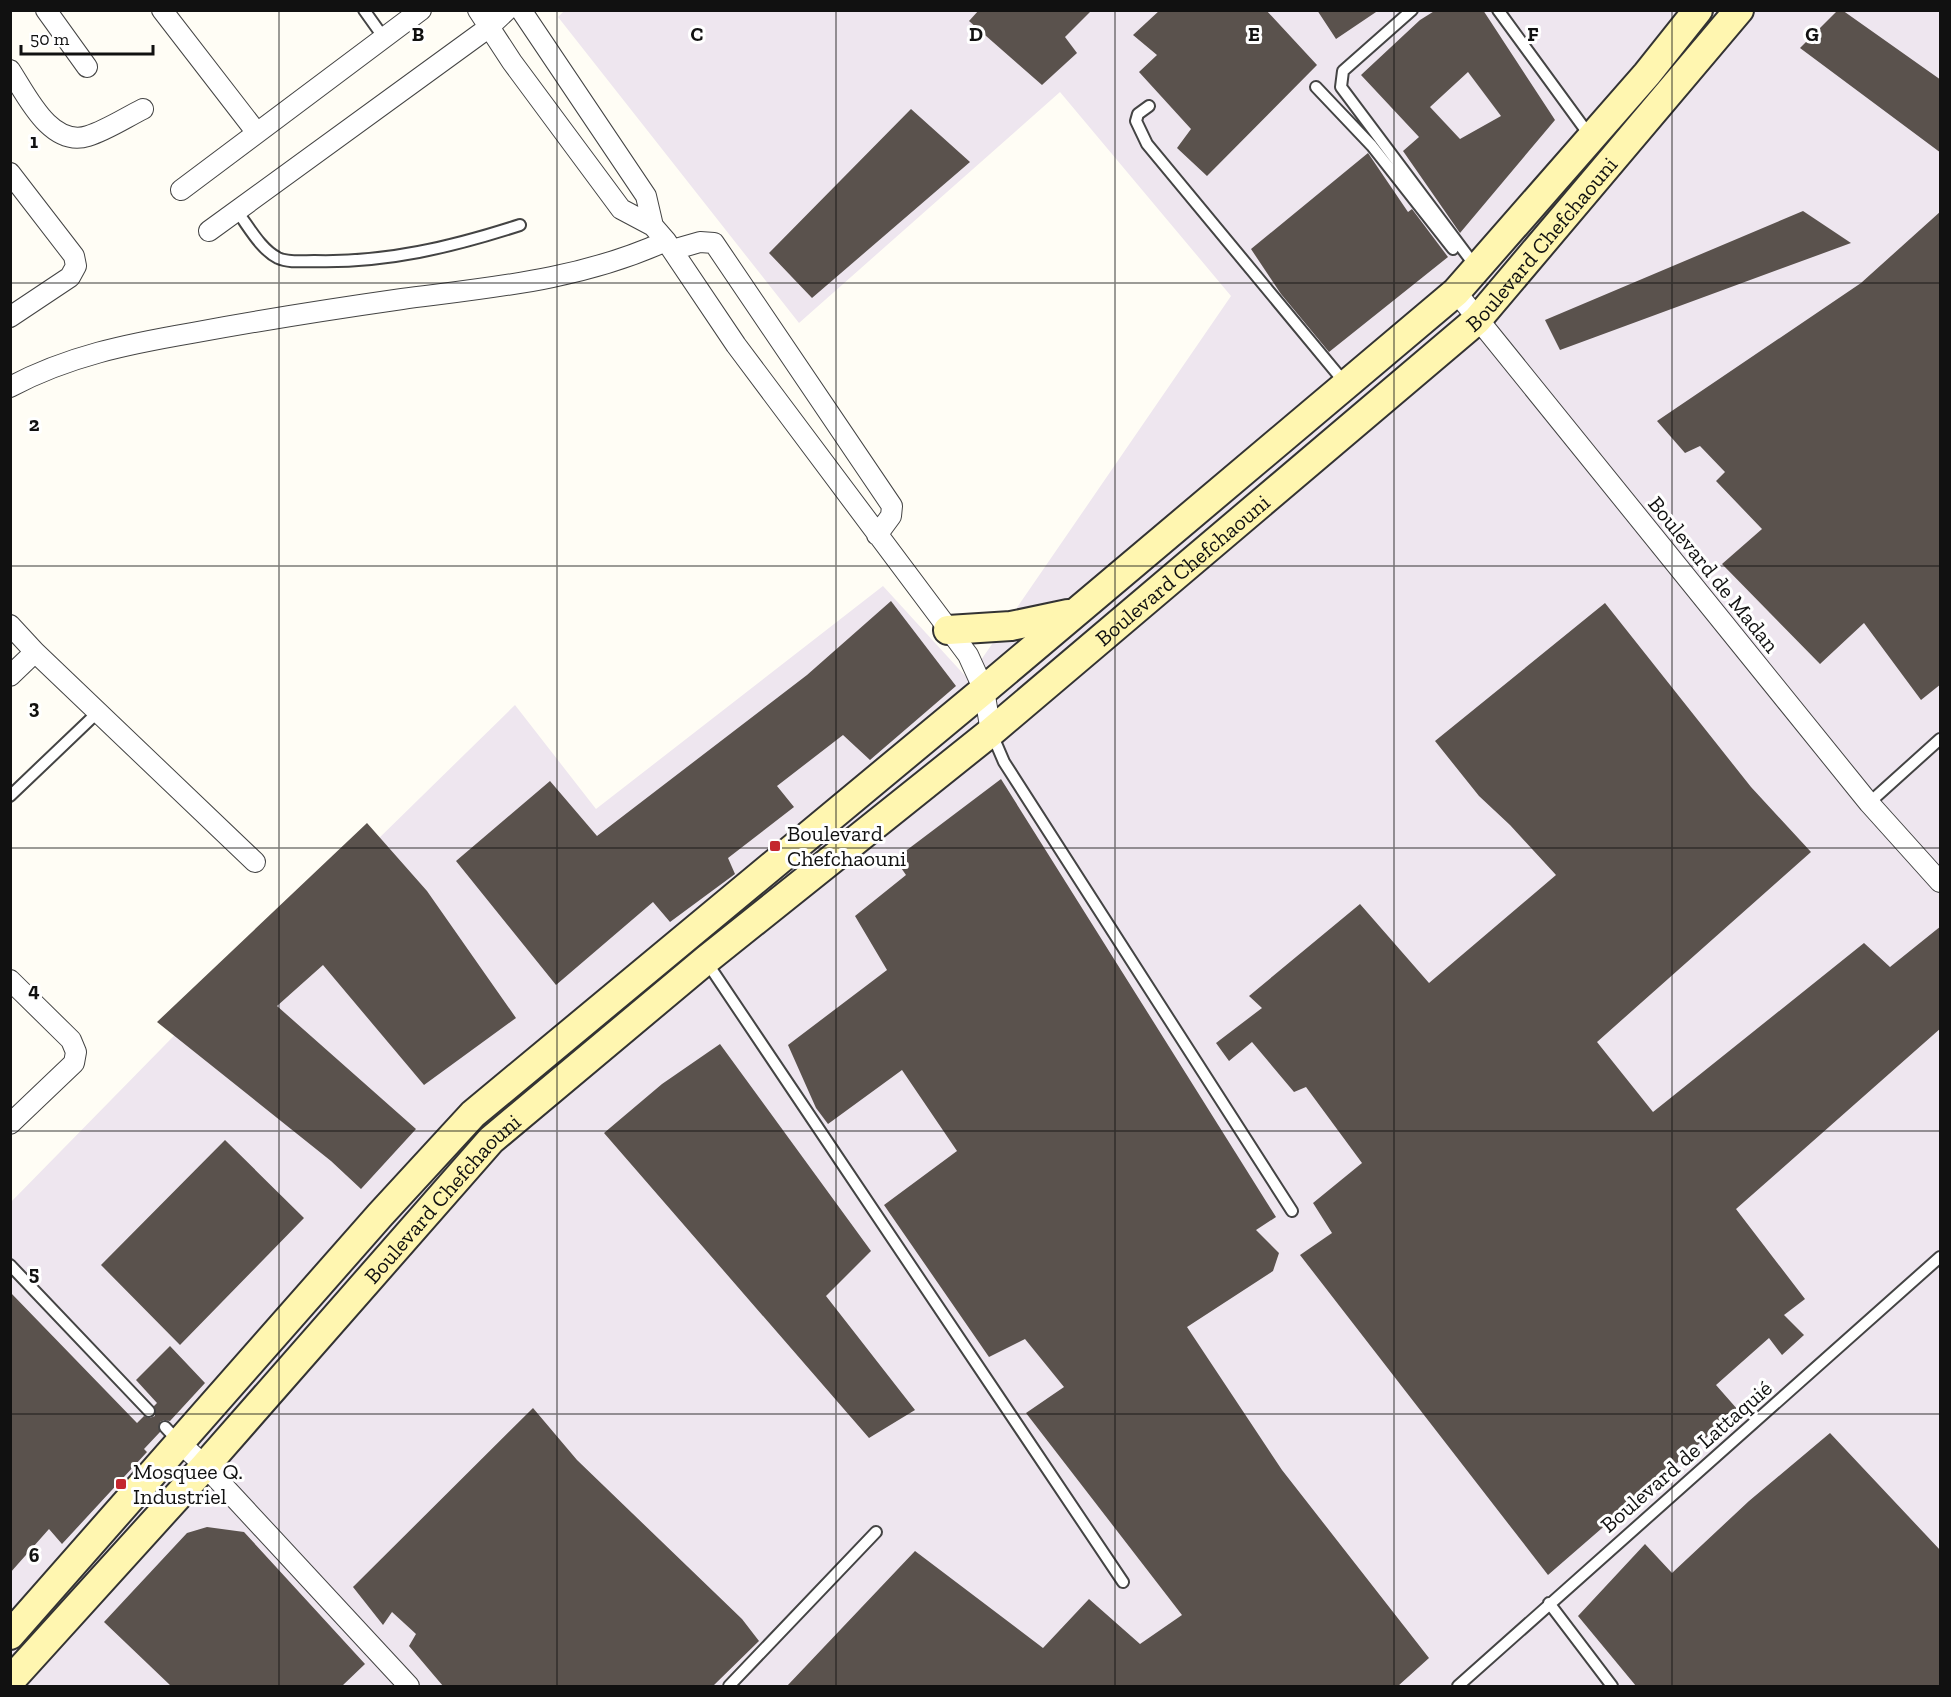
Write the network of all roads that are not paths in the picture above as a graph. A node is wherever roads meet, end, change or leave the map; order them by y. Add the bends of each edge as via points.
1 (46, 10) edge
2 (162, 10) edge
3 (364, 10) edge
4 (421, 10) edge
5 (478, 10) edge
6 (507, 10) edge
7 (521, 10) edge
8 (1412, 10) edge
9 (1498, 10) edge
10 (1698, 10) edge
11 (1739, 10) edge
12 (488, 28) junction
13 (384, 38) junction
14 (87, 67) dead end
15 (10, 70) edge
16 (1316, 87) dead end
17 (1149, 106) dead end
18 (143, 109) dead end
19 (257, 133) junction
20 (1591, 137) junction
21 (1376, 142) junction
22 (13, 182) edge
23 (182, 190) dead end
24 (236, 210) junction
25 (520, 225) dead end
26 (653, 226) junction
27 (209, 231) dead end
28 (669, 245) junction
29 (1468, 277) junction
30 (10, 317) edge
31 (1477, 320) junction
32 (1347, 385) junction
33 (11, 386) edge
34 (1224, 487) junction
35 (1248, 513) junction
36 (877, 535) junction
37 (1073, 613) junction
38 (10, 625) edge
39 (948, 630) junction
40 (34, 651) junction
41 (10, 676) edge
42 (984, 690) junction
43 (98, 712) junction
44 (991, 732) junction
45 (1941, 739) edge
46 (10, 796) edge
47 (1869, 803) junction
48 (255, 862) dead end
49 (1941, 882) edge
50 (706, 960) junction
51 (10, 980) edge
52 (13, 1116) edge
53 (1292, 1211) dead end
54 (1941, 1257) edge
55 (10, 1265) edge
56 (149, 1411) dead end
57 (173, 1436) junction
58 (205, 1466) junction
59 (876, 1532) dead end
60 (1123, 1582) dead end
61 (1549, 1603) junction
62 (10, 1635) edge
63 (10, 1681) edge
64 (409, 1686) edge
65 (729, 1686) edge
66 (1458, 1686) edge
67 (1612, 1686) edge

1 - 14 street
2 - 19 street
3 - 13 lane
4 - 13 street
5 - 12 street
6 - 12 street
7 - 26 street via 646,195
8 - 21 lane via 1341,76 1341,87
9 - 20 lane
10 - 20 street, Boulevard Chefchaouni
11 - 31 street, Boulevard Chefchaouni
12 - 24 street
12 - 26 street via 621,209
13 - 19 street
15 - 18 street via 44,121 63,133 86,137
16 - 21 lane
17 - 32 lane via 1138,114 1136,121 1147,144
19 - 23 street
20 - 29 street, Boulevard Chefchaouni
21 - 29 lane
22 - 30 street via 71,252 76,266 70,277
24 - 25 lane via 271,253 290,261 355,261 421,253
24 - 27 street
26 - 28 street
28 - 33 street via 557,278 313,311 105,349
28 - 36 street via 736,345
28 - 36 street via 714,243 892,506 891,516
29 - 31 street, Boulevard de Madan
29 - 32 street, Boulevard Chefchaouni
31 - 35 street, Boulevard Chefchaouni
31 - 47 street, Boulevard de Madan
32 - 34 street, Boulevard Chefchaouni
34 - 35 street
34 - 37 street, Boulevard Chefchaouni
35 - 44 street, Boulevard Chefchaouni
36 - 39 street
37 - 39 street via 1011,626
37 - 42 street, Boulevard Chefchaouni
38 - 40 street
39 - 42 street via 968,655
40 - 41 street
40 - 43 street
42 - 44 street
42 - 57 street, Boulevard Chefchaouni via 473,1114
43 - 46 lane
43 - 48 street
44 - 50 street, Boulevard Chefchaouni
44 - 53 lane via 1004,762
45 - 47 lane
47 - 49 street, Boulevard de Madan
50 - 58 street, Boulevard Chefchaouni via 491,1140
50 - 60 lane
51 - 52 street via 71,1040 76,1052 74,1063
54 - 61 lane, Boulevard de Lattaquié
55 - 56 lane
57 - 58 street
57 - 62 street, Boulevard Chefchaouni
58 - 63 street, Boulevard Chefchaouni
58 - 64 street
59 - 65 lane
61 - 66 lane, Boulevard de Lattaquié
61 - 67 lane

